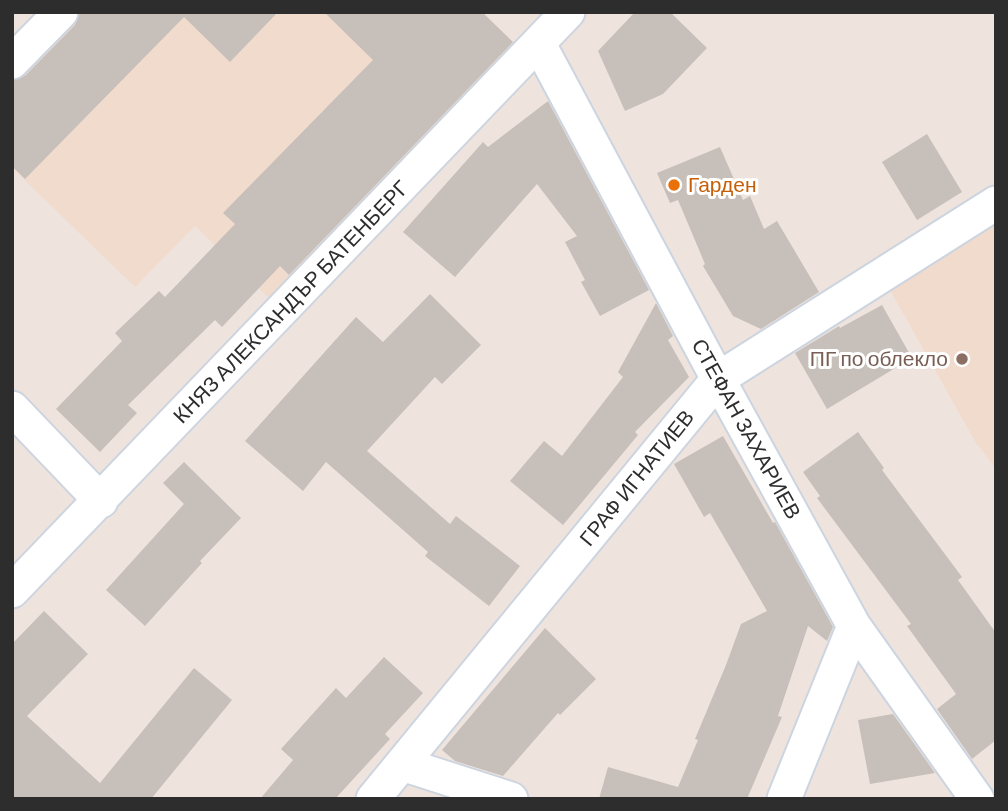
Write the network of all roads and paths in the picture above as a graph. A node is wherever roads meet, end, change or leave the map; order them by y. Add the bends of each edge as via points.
1 (61, 12) edge
2 (568, 12) edge
3 (539, 44) junction
4 (12, 62) edge
5 (996, 203) edge
6 (718, 379) junction
7 (12, 408) edge
8 (101, 500) junction
9 (12, 591) edge
10 (854, 626) junction
11 (402, 764) junction
12 (982, 789) edge
13 (373, 799) edge
14 (511, 799) edge
15 (784, 799) edge

1 - 4 street
2 - 3 street, КНЯЗ АЛЕКСАНДЪР БАТЕНБЕРГ
3 - 6 street, СТЕФАН ЗАХАРИЕВ
3 - 8 street, КНЯЗ АЛЕКСАНДЪР БАТЕНБЕРГ
5 - 6 street, ГРАФ ИГНАТИЕВ
6 - 10 street, СТЕФАН ЗАХАРИЕВ
6 - 11 street, ГРАФ ИГНАТИЕВ
7 - 8 street
8 - 9 street, КНЯЗ АЛЕКСАНДЪР БАТЕНБЕРГ
10 - 12 street, СТЕФАН ЗАХАРИЕВ
10 - 15 street
11 - 13 street, ГРАФ ИГНАТИЕВ
11 - 14 street

